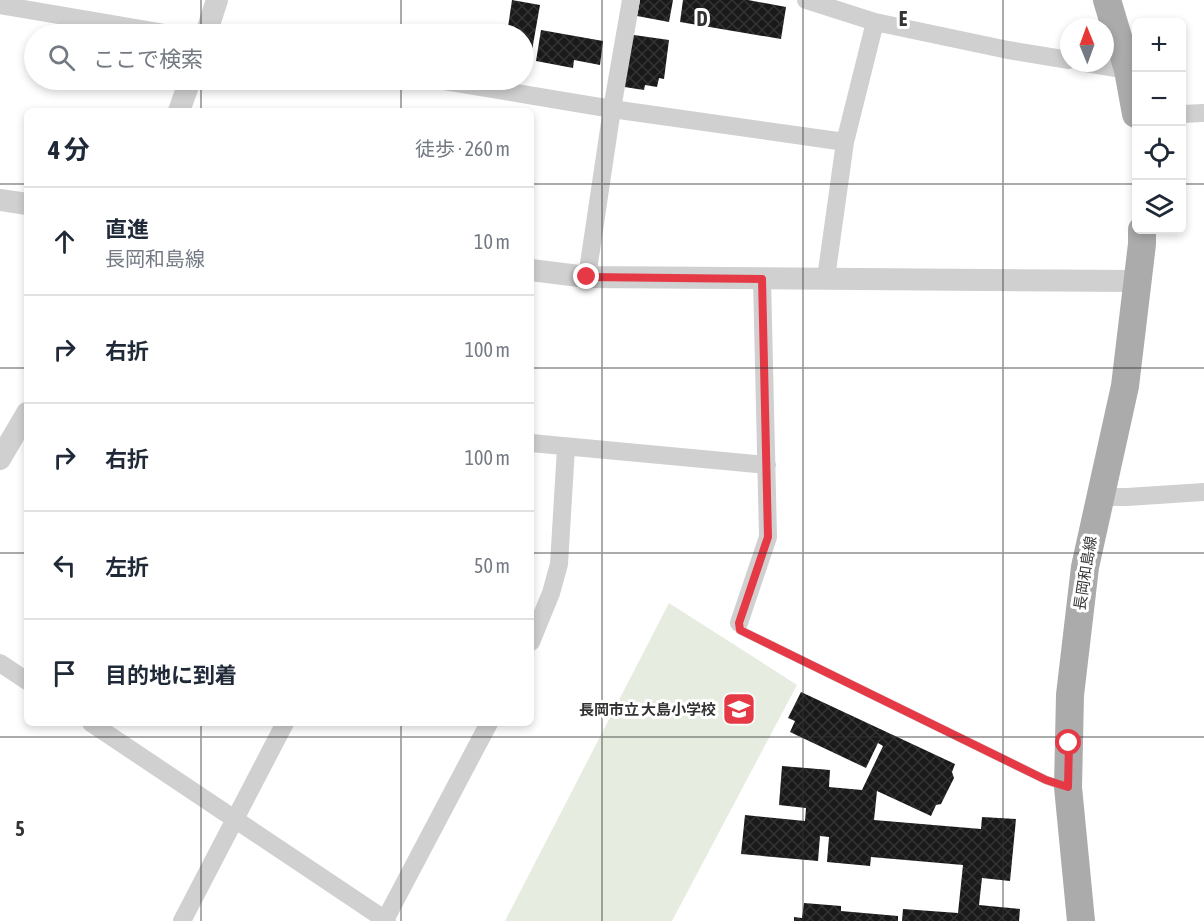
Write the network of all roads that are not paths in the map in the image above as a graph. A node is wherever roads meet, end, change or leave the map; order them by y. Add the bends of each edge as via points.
1 (218, 0) edge
2 (632, 0) edge
3 (806, 0) edge
4 (1107, 0) edge
5 (0, 5) edge
6 (875, 22) junction
7 (112, 24) edge
8 (210, 24) edge
9 (1060, 59) edge
10 (1114, 68) edge
11 (1128, 70) junction
12 (186, 90) edge
13 (498, 90) edge
14 (1132, 90) edge
15 (180, 108) edge
16 (612, 109) junction
17 (1204, 112) edge
18 (1186, 114) edge
19 (845, 142) junction
20 (0, 200) edge
21 (24, 204) edge
22 (1142, 234) edge
23 (534, 270) edge
24 (587, 277) junction
25 (826, 278) junction
26 (762, 279) junction
27 (1136, 281) junction
28 (24, 417) edge
29 (534, 444) edge
30 (566, 448) junction
31 (0, 459) edge
32 (767, 465) junction
33 (1204, 492) edge
34 (1099, 497) junction
35 (739, 623) joint
36 (534, 635) edge
37 (0, 663) edge
38 (24, 679) edge
39 (96, 726) edge
40 (283, 726) edge
41 (487, 726) edge
42 (1068, 787) junction
43 (236, 818) junction
44 (386, 920) edge
45 (182, 921) edge
46 (1081, 921) edge

1 - 8 street
2 - 16 street
3 - 6 street
4 - 11 main road
5 - 7 street
6 - 9 street
6 - 19 street
10 - 11 street
11 - 14 main road
12 - 15 street
13 - 16 street
16 - 19 street
16 - 24 street
17 - 18 street
19 - 25 street
20 - 21 street
22 - 27 main road, 長岡和島線
23 - 24 street
24 - 26 street
25 - 26 street
25 - 27 street
26 - 32 street
27 - 34 main road, 長岡和島線 via 1125,386
28 - 31 street
29 - 30 street
30 - 32 street
30 - 36 street via 559,564
32 - 35 street via 768,537
33 - 34 street
34 - 42 main road, 長岡和島線 via 1085,567 1070,694
35 - 42 lane via 740,630 750,635 1046,780
37 - 38 street
39 - 43 street
40 - 43 street
41 - 44 street
42 - 46 main road, 長岡和島線
43 - 44 street
43 - 45 street

